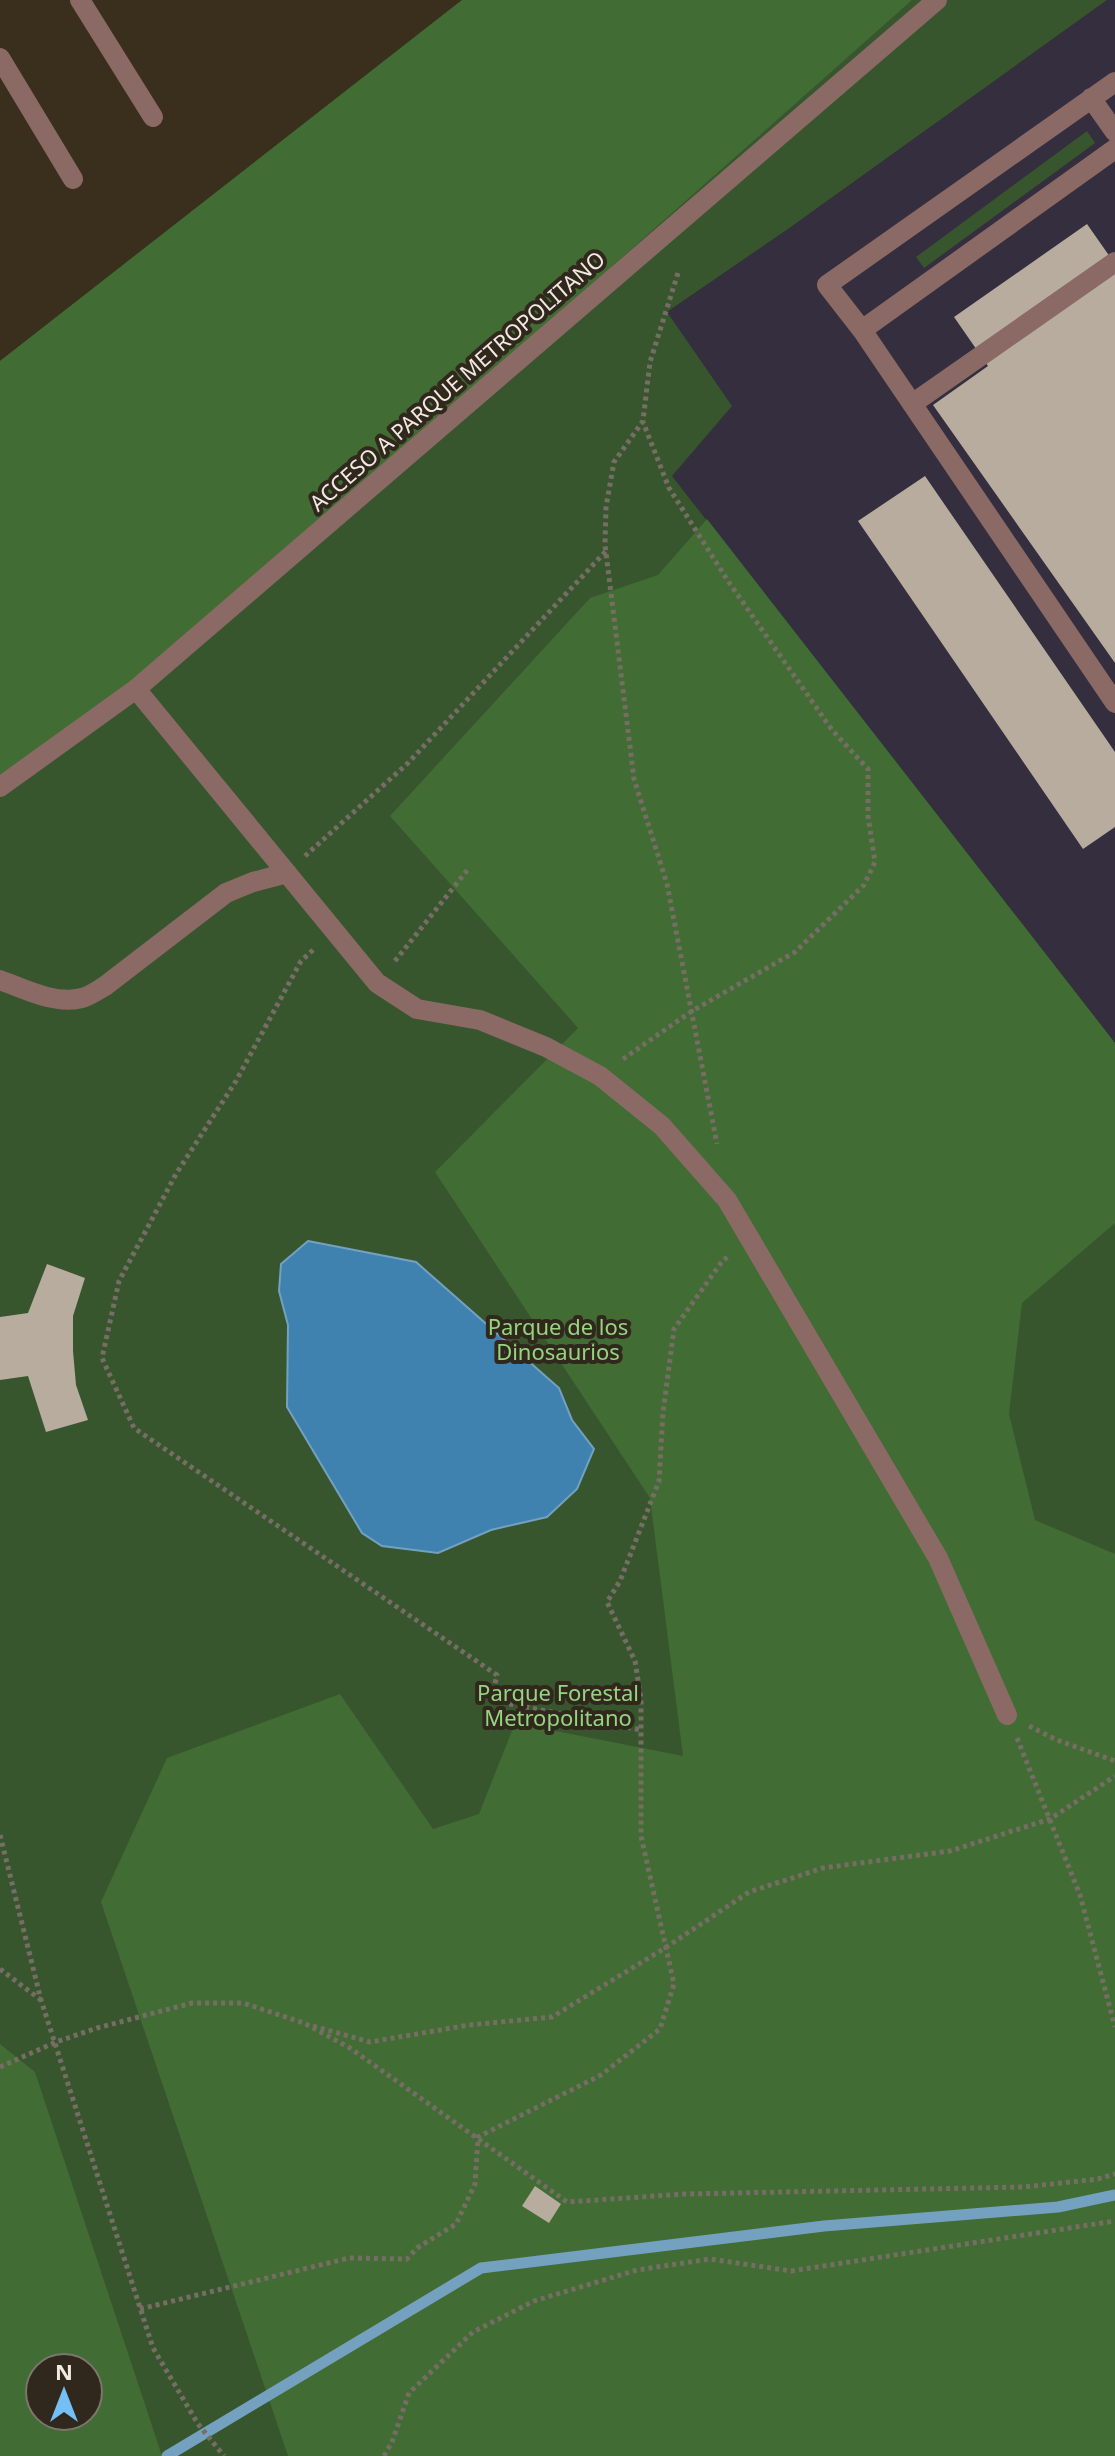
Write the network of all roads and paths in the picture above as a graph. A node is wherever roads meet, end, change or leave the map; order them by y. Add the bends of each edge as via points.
1 (80, 0) edge
2 (937, 0) edge
3 (0, 58) edge
4 (1115, 82) edge
5 (1091, 98) junction
6 (153, 117) dead end
7 (1115, 132) edge
8 (1115, 149) edge
9 (73, 179) dead end
10 (1115, 262) edge
11 (678, 273) dead end
12 (862, 330) junction
13 (912, 404) junction
14 (643, 421) junction
15 (606, 551) junction
16 (136, 689) junction
17 (1115, 703) edge
18 (0, 787) edge
19 (469, 868) dead end
20 (287, 873) junction
21 (334, 931) junction
22 (0, 980) edge
23 (377, 983) junction
24 (692, 1011) junction
25 (600, 1076) junction
26 (727, 1200) junction
27 (752, 1241) junction
28 (1007, 1715) junction
29 (641, 1730) junction
30 (1115, 1761) edge
31 (1115, 1776) edge
32 (1050, 1819) junction
33 (0, 1835) edge
34 (665, 1948) junction
35 (0, 1969) edge
36 (41, 2000) junction
37 (304, 2023) junction
38 (1115, 2027) edge
39 (56, 2042) junction
40 (0, 2067) edge
41 (478, 2137) junction
42 (1115, 2174) edge
43 (1115, 2221) edge
44 (140, 2309) junction
45 (224, 2456) edge
46 (384, 2456) edge

1 - 6 street
2 - 16 street, ACCESO A PARQUE METROPOLITANO
3 - 9 street
4 - 5 street
5 - 7 street
5 - 12 street via 827,285
8 - 12 street
10 - 13 street
11 - 14 path via 650,362
12 - 13 street
13 - 17 street
14 - 15 path via 614,462
14 - 24 path via 669,488 728,581 832,730 868,769 875,862 864,885 795,952
15 - 20 path via 408,763
15 - 24 path via 634,779 667,884
16 - 18 street, ACCESO A PARQUE METROPOLITANO
16 - 20 street
19 - 23 path
20 - 21 street
20 - 22 street via 226,893 83,998 45,996
21 - 23 street
21 - 29 path via 301,961 236,1081 176,1174 119,1281 102,1358 134,1428 497,1675 491,1700
23 - 25 street via 417,1009 480,1020
24 - 25 path
24 - 26 path
25 - 26 street via 662,1126
26 - 27 street
27 - 28 street via 938,1558
27 - 29 path via 723,1260 674,1329 659,1481 607,1602 635,1661
28 - 30 path
28 - 32 path
29 - 34 path via 641,1836
31 - 32 path
32 - 34 path via 950,1851 823,1868 749,1892
32 - 38 path via 1080,1895
33 - 36 path
34 - 37 path via 552,2017 370,2042
34 - 41 path via 674,1984 660,2029 601,2075
35 - 36 path
36 - 39 path
37 - 39 path via 243,2003 192,2003
37 - 41 path via 350,2048
39 - 40 path
39 - 44 path
41 - 42 path via 567,2202 777,2191 1024,2187
41 - 44 path via 475,2184 456,2224 407,2259 349,2258
43 - 46 path via 791,2271 710,2259 637,2270 534,2301 473,2332 409,2393
44 - 45 path via 153,2348 198,2424

